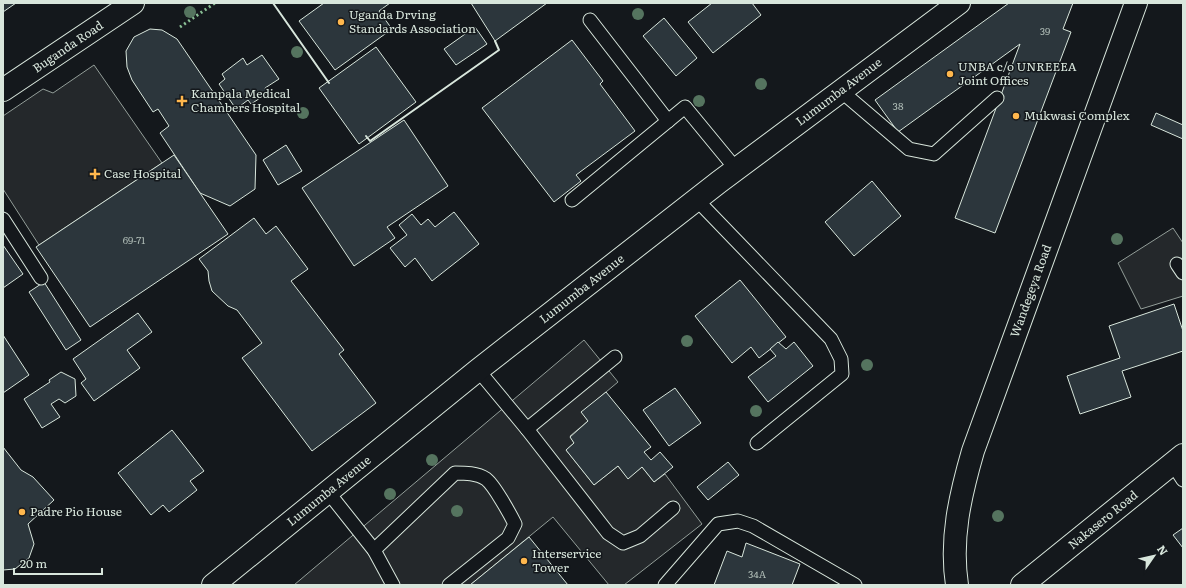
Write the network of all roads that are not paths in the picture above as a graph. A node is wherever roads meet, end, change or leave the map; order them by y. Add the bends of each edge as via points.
1 (133, 3) edge
2 (959, 3) edge
3 (1136, 3) edge
4 (590, 20) dead end
5 (3, 90) edge
6 (841, 91) junction
7 (997, 98) dead end
8 (668, 121) junction
9 (736, 169) junction
10 (696, 199) junction
11 (572, 200) dead end
12 (3, 219) edge
13 (41, 278) dead end
14 (616, 357) dead end
15 (478, 370) junction
16 (527, 429) junction
17 (757, 443) dead end
18 (1179, 466) edge
19 (328, 492) junction
20 (673, 508) dead end
21 (374, 550) junction
22 (213, 585) edge
23 (393, 585) edge
24 (449, 585) edge
25 (665, 585) edge
26 (855, 585) edge
27 (957, 585) edge
28 (1022, 585) edge

1 - 5 main road, Buganda Road
2 - 6 main road, Lumumba Avenue
3 - 27 main road, Wandegeya Road via 973,451 960,497 955,531 954,563
4 - 8 lane
6 - 7 lane via 909,149 934,154
6 - 9 main road, Lumumba Avenue
8 - 9 lane via 686,107
8 - 11 lane
9 - 10 main road, Lumumba Avenue
10 - 15 main road, Lumumba Avenue
10 - 17 lane via 831,339 841,358 842,374
12 - 13 lane
14 - 16 lane
15 - 16 lane
15 - 19 main road, Lumumba Avenue
16 - 20 lane via 608,533 623,543 640,536
18 - 28 main road, Nakasero Road
19 - 21 lane
19 - 22 main road, Lumumba Avenue
21 - 23 lane
21 - 24 lane via 455,473 469,473 486,479 508,509 514,524 508,538
25 - 26 lane via 718,524 738,521 753,526

